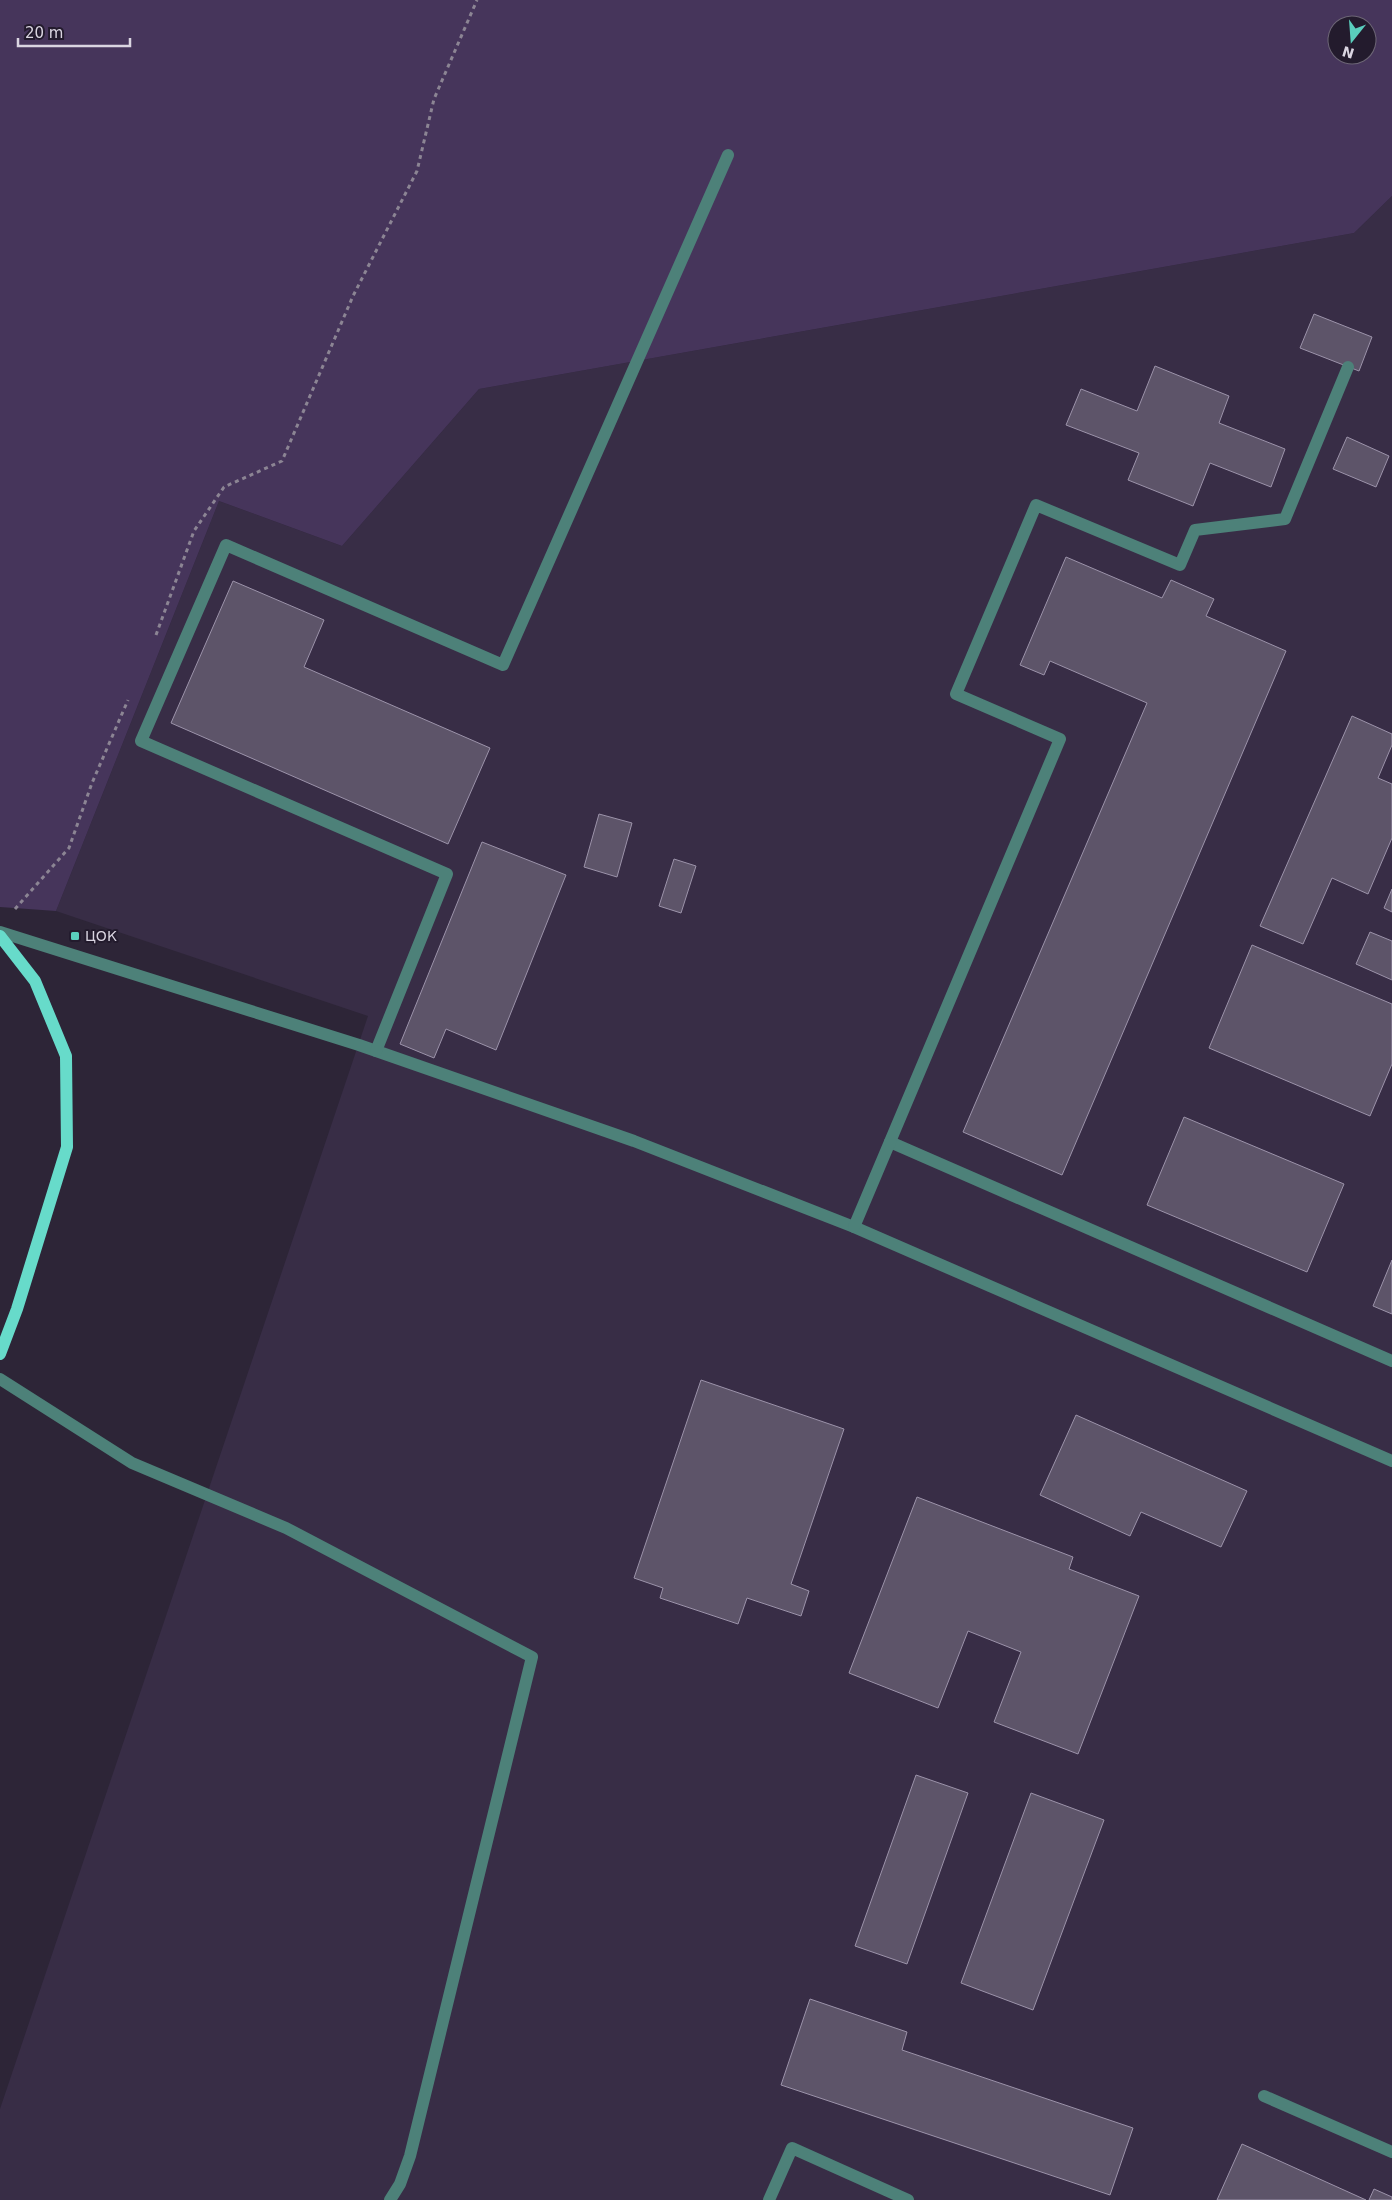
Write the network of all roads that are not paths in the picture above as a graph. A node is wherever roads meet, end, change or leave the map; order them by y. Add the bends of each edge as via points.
1 (728, 155) dead end
2 (1348, 367) dead end
3 (0, 932) edge
4 (0, 936) edge
5 (376, 1051) junction
6 (890, 1142) junction
7 (854, 1227) junction
8 (0, 1354) edge
9 (1392, 1360) edge
10 (0, 1379) edge
11 (1392, 1461) edge
12 (1264, 2096) dead end
13 (1392, 2152) edge
14 (390, 2200) edge
15 (769, 2200) edge
16 (908, 2200) edge

1 - 5 street via 503,666 226,545 141,741 447,874
2 - 6 street via 1285,519 1195,530 1180,565 1036,505 956,694 1060,739
3 - 5 street
4 - 8 main road via 35,981 66,1056 67,1147
5 - 7 street via 634,1141
6 - 7 street
6 - 9 street
7 - 11 street
10 - 14 street via 132,1463 286,1528 532,1657 410,2156
12 - 13 street
15 - 16 street via 792,2148

